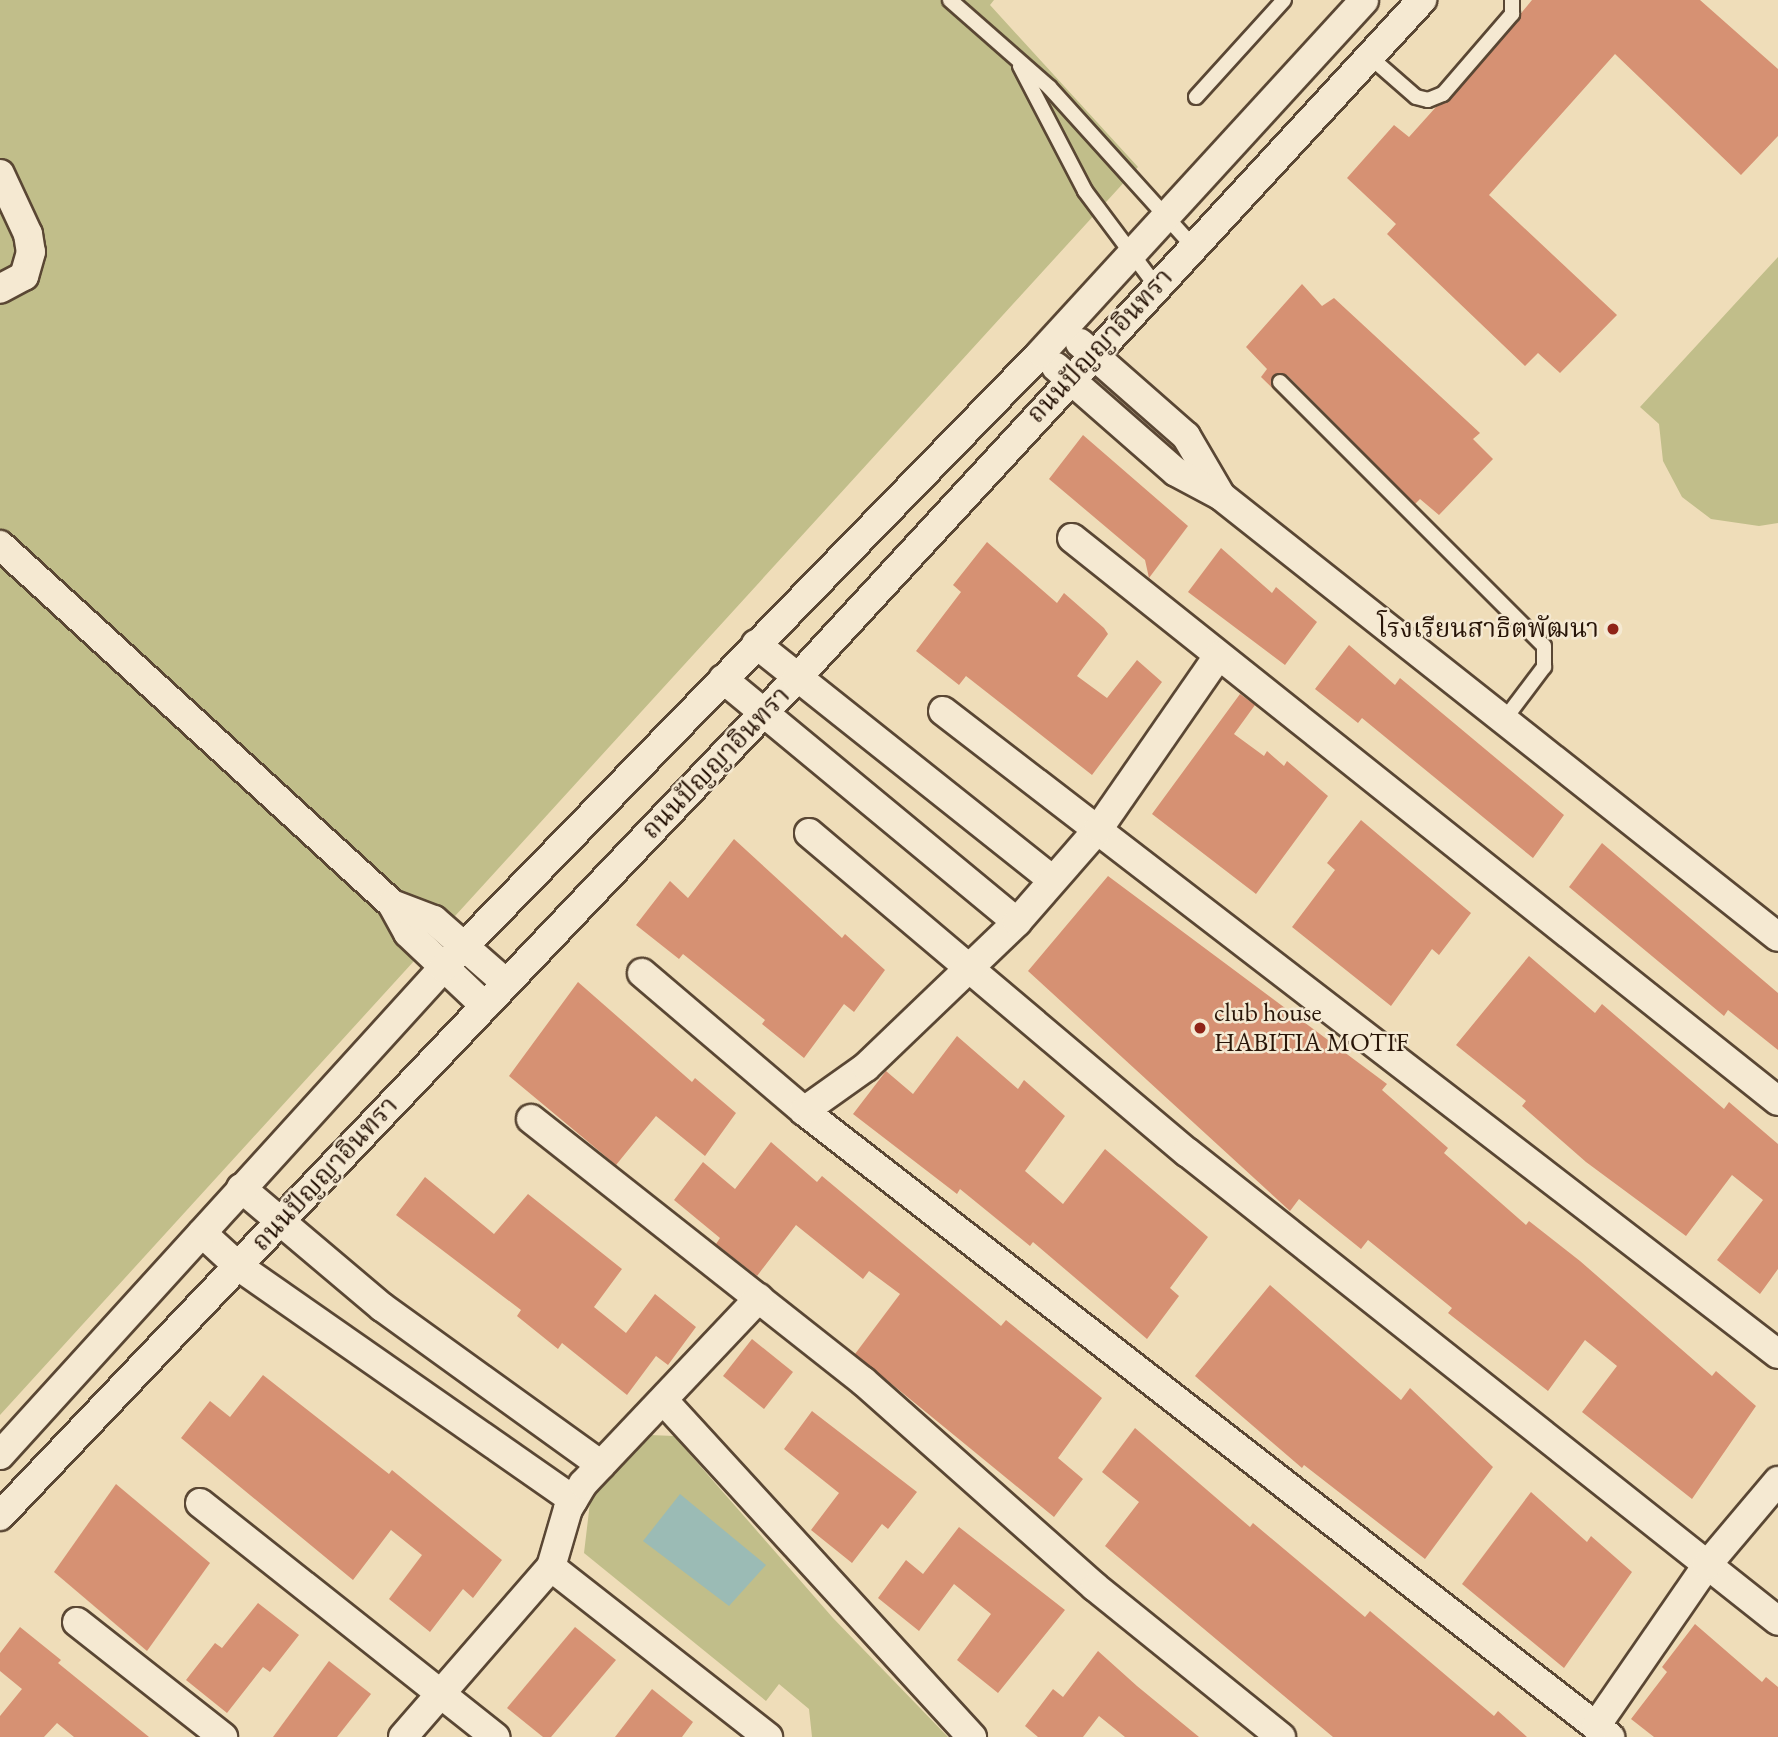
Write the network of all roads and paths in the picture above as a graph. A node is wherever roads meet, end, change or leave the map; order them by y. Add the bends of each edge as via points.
1 (950, 0) edge
2 (1284, 0) edge
3 (1364, 0) edge
4 (1422, 0) edge
5 (1511, 0) edge
6 (1369, 56) junction
7 (1020, 65) junction
8 (1196, 97) dead end
9 (0, 174) edge
10 (1167, 218) junction
11 (1192, 245) junction
12 (1132, 254) junction
13 (1156, 286) junction
14 (0, 289) edge
15 (1064, 328) junction
16 (1041, 353) junction
17 (1092, 355) junction
18 (1070, 379) junction
19 (1280, 382) dead end
20 (1221, 496) junction
21 (1072, 538) dead end
22 (0, 545) edge
23 (756, 644) junction
24 (1218, 656) junction
25 (723, 679) junction
26 (796, 679) junction
27 (943, 711) dead end
28 (762, 715) junction
29 (1504, 720) junction
30 (1099, 828) junction
31 (809, 833) dead end
32 (1051, 879) junction
33 (392, 904) junction
34 (1017, 922) junction
35 (1778, 937) edge
36 (466, 946) junction
37 (443, 968) junction
38 (967, 971) junction
39 (642, 973) dead end
40 (506, 984) junction
41 (485, 1006) junction
42 (1778, 1101) edge
43 (804, 1111) junction
44 (531, 1119) dead end
45 (241, 1188) junction
46 (280, 1222) junction
47 (202, 1233) junction
48 (238, 1266) junction
49 (759, 1298) junction
50 (1778, 1354) edge
51 (453, 1361) junction
52 (429, 1397) junction
53 (664, 1401) junction
54 (0, 1455) edge
55 (601, 1465) junction
56 (1778, 1481) edge
57 (573, 1500) junction
58 (200, 1503) dead end
59 (0, 1516) edge
60 (1707, 1564) junction
61 (551, 1567) junction
62 (1778, 1621) edge
63 (77, 1622) dead end
64 (443, 1695) junction
65 (1603, 1731) edge
66 (223, 1737) edge
67 (403, 1737) edge
68 (495, 1737) edge
69 (768, 1737) edge
70 (972, 1737) edge
71 (1281, 1737) edge

1 - 7 lane
2 - 8 lane
3 - 10 street, ถนนปัญญาอินทรา
4 - 6 street, ถนนปัญญาอินทรา
5 - 6 lane via 1512,14 1443,94 1428,100 1416,97
6 - 11 street, ถนนปัญญาอินทรา
7 - 10 lane via 1049,87
7 - 12 lane via 1086,191
9 - 14 street via 29,234 31,252 24,276
10 - 11 lane
10 - 12 street, ถนนปัญญาอินทรา
11 - 13 street, ถนนปัญญาอินทรา
12 - 13 lane
12 - 15 street, ถนนปัญญาอินทรา
13 - 17 street, ถนนปัญญาอินทรา
15 - 16 street, ถนนปัญญาอินทรา
15 - 17 street
16 - 18 street
16 - 23 street, ถนนปัญญาอินทรา
17 - 18 street, ถนนปัญญาอินทรา
17 - 20 street via 1186,436
18 - 20 street via 1176,472
18 - 26 street, ถนนปัญญาอินทรา
19 - 29 lane via 1544,646 1544,667
20 - 29 street
21 - 24 street
22 - 33 street
23 - 25 street, ถนนปัญญาอินทรา
23 - 26 street
24 - 30 street
24 - 42 street
25 - 28 street
25 - 36 street, ถนนปัญญาอินทรา
26 - 28 street, ถนนปัญญาอินทรา
26 - 32 street
27 - 30 street
28 - 34 street
28 - 40 street, ถนนปัญญาอินทรา
29 - 35 street
30 - 32 street
30 - 50 street
31 - 38 street
32 - 34 street
33 - 36 street via 434,920
33 - 37 street via 408,933
34 - 38 street
36 - 37 street, ถนนปัญญาอินทรา
36 - 40 street
37 - 41 street
37 - 45 street, ถนนปัญญาอินทรา
38 - 43 street via 866,1067
38 - 60 street via 1187,1152
39 - 43 street
40 - 41 street, ถนนปัญญาอินทรา
41 - 46 street, ถนนปัญญาอินทรา
43 - 65 street
44 - 49 street
45 - 46 street
45 - 47 street, ถนนปัญญาอินทรา
46 - 48 street, ถนนปัญญาอินทรา
46 - 51 street
47 - 48 street
47 - 54 street, ถนนปัญญาอินทรา
48 - 52 street
48 - 59 street, ถนนปัญญาอินทรา
49 - 53 street
49 - 71 street via 863,1381 1095,1587
51 - 52 street
51 - 55 street
52 - 57 street
53 - 55 street
53 - 70 street
55 - 57 street
56 - 60 street
57 - 61 street
58 - 64 street
60 - 62 street
60 - 65 street
61 - 64 street
61 - 69 street
63 - 66 street
64 - 67 street
64 - 68 street

